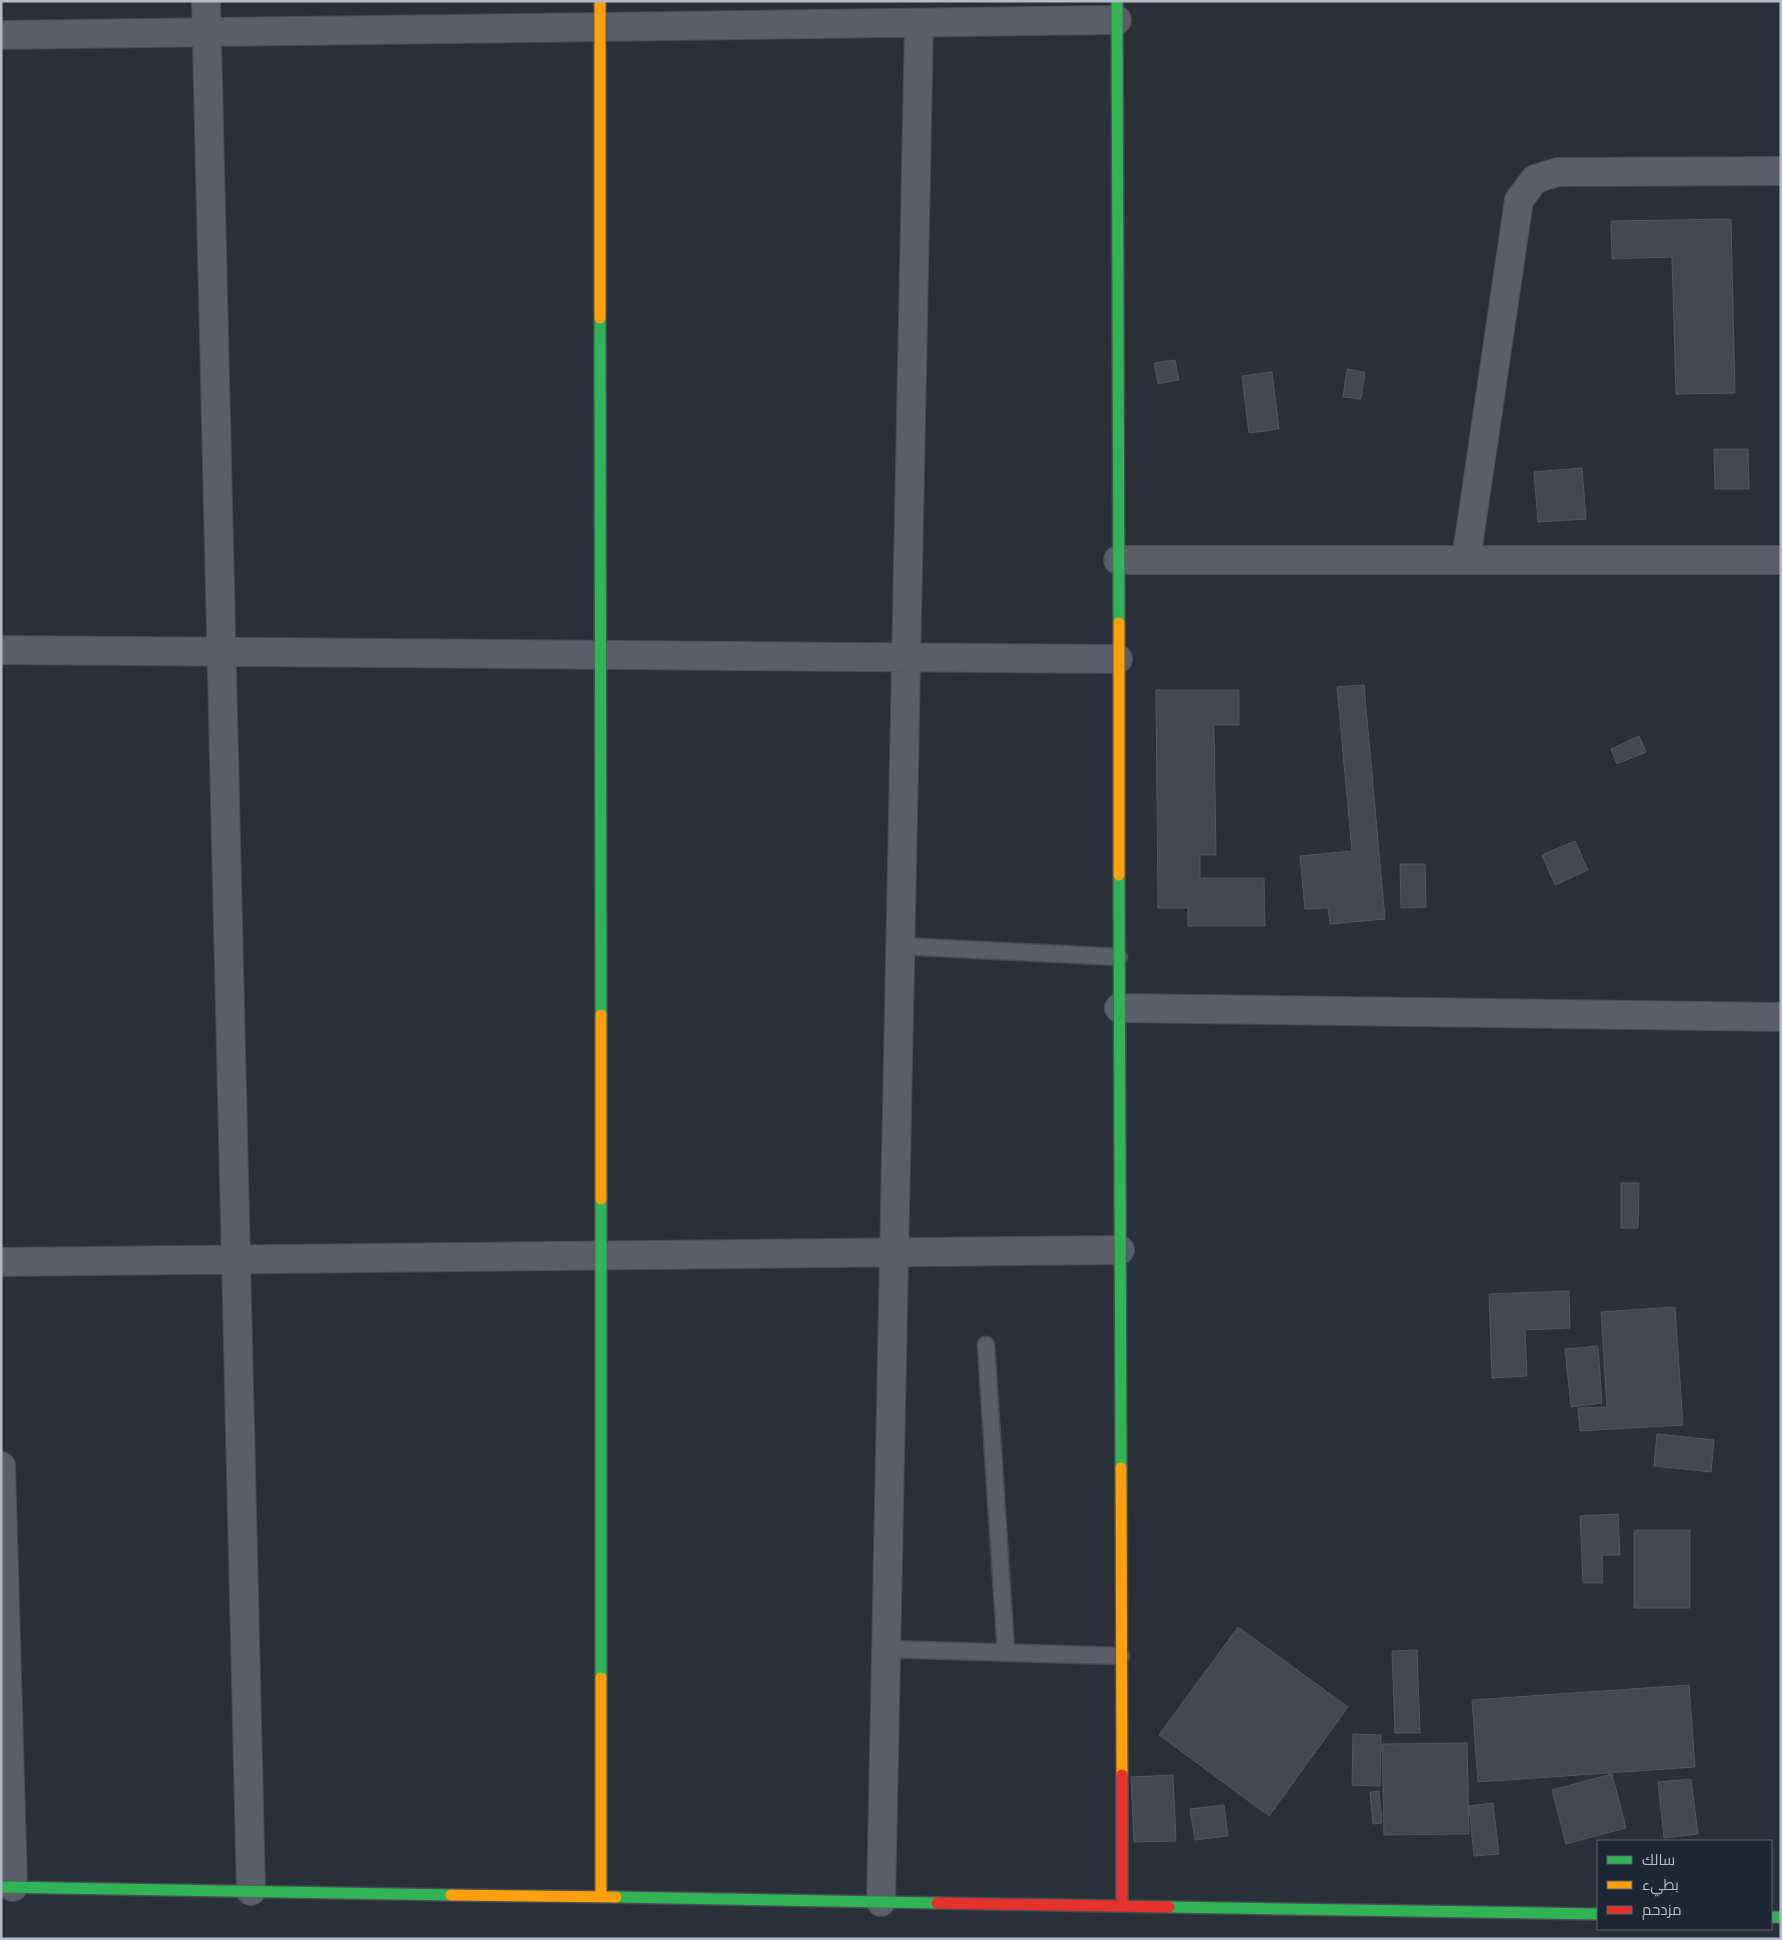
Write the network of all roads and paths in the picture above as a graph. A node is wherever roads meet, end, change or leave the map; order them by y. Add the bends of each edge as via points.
1 (206, 1) edge
2 (1117, 11) edge
3 (600, 14) edge
4 (919, 23) junction
5 (206, 32) junction
6 (1, 35) edge
7 (1781, 171) edge
8 (1118, 560) junction
9 (1466, 560) junction
10 (1781, 560) edge
11 (1, 650) edge
12 (222, 652) junction
13 (600, 655) junction
14 (906, 658) junction
15 (1118, 659) junction
16 (900, 946) junction
17 (1119, 957) junction
18 (1119, 1008) junction
19 (1781, 1018) edge
20 (1120, 1250) junction
21 (894, 1252) junction
22 (600, 1255) junction
23 (236, 1259) junction
24 (1, 1262) edge
25 (986, 1345) dead end
26 (1, 1466) edge
27 (886, 1649) junction
28 (1006, 1652) junction
29 (1121, 1656) junction
30 (7, 1887) edge
31 (251, 1891) junction
32 (601, 1897) junction
33 (881, 1902) junction
34 (1122, 1905) junction
35 (1597, 1914) edge

1 - 5 street
2 - 4 street
2 - 8 street
3 - 4 street
3 - 5 street
3 - 13 street
4 - 14 street
5 - 6 street
5 - 12 street
7 - 9 street via 1558,172 1535,179 1518,200
8 - 9 street
8 - 15 street
9 - 10 street
11 - 12 street
12 - 13 street
12 - 23 street
13 - 14 street
13 - 22 street
14 - 15 street
14 - 16 street
15 - 17 street
16 - 17 lane
16 - 21 street
17 - 18 street
18 - 19 street
18 - 20 street
20 - 21 street
20 - 29 street
21 - 22 street
21 - 27 street
22 - 23 street
22 - 32 street
23 - 24 street
23 - 31 street
25 - 28 lane
26 - 30 street
27 - 28 lane
27 - 33 street
28 - 29 lane
29 - 34 street
30 - 31 street
31 - 32 street
32 - 33 street
33 - 34 street
34 - 35 street

